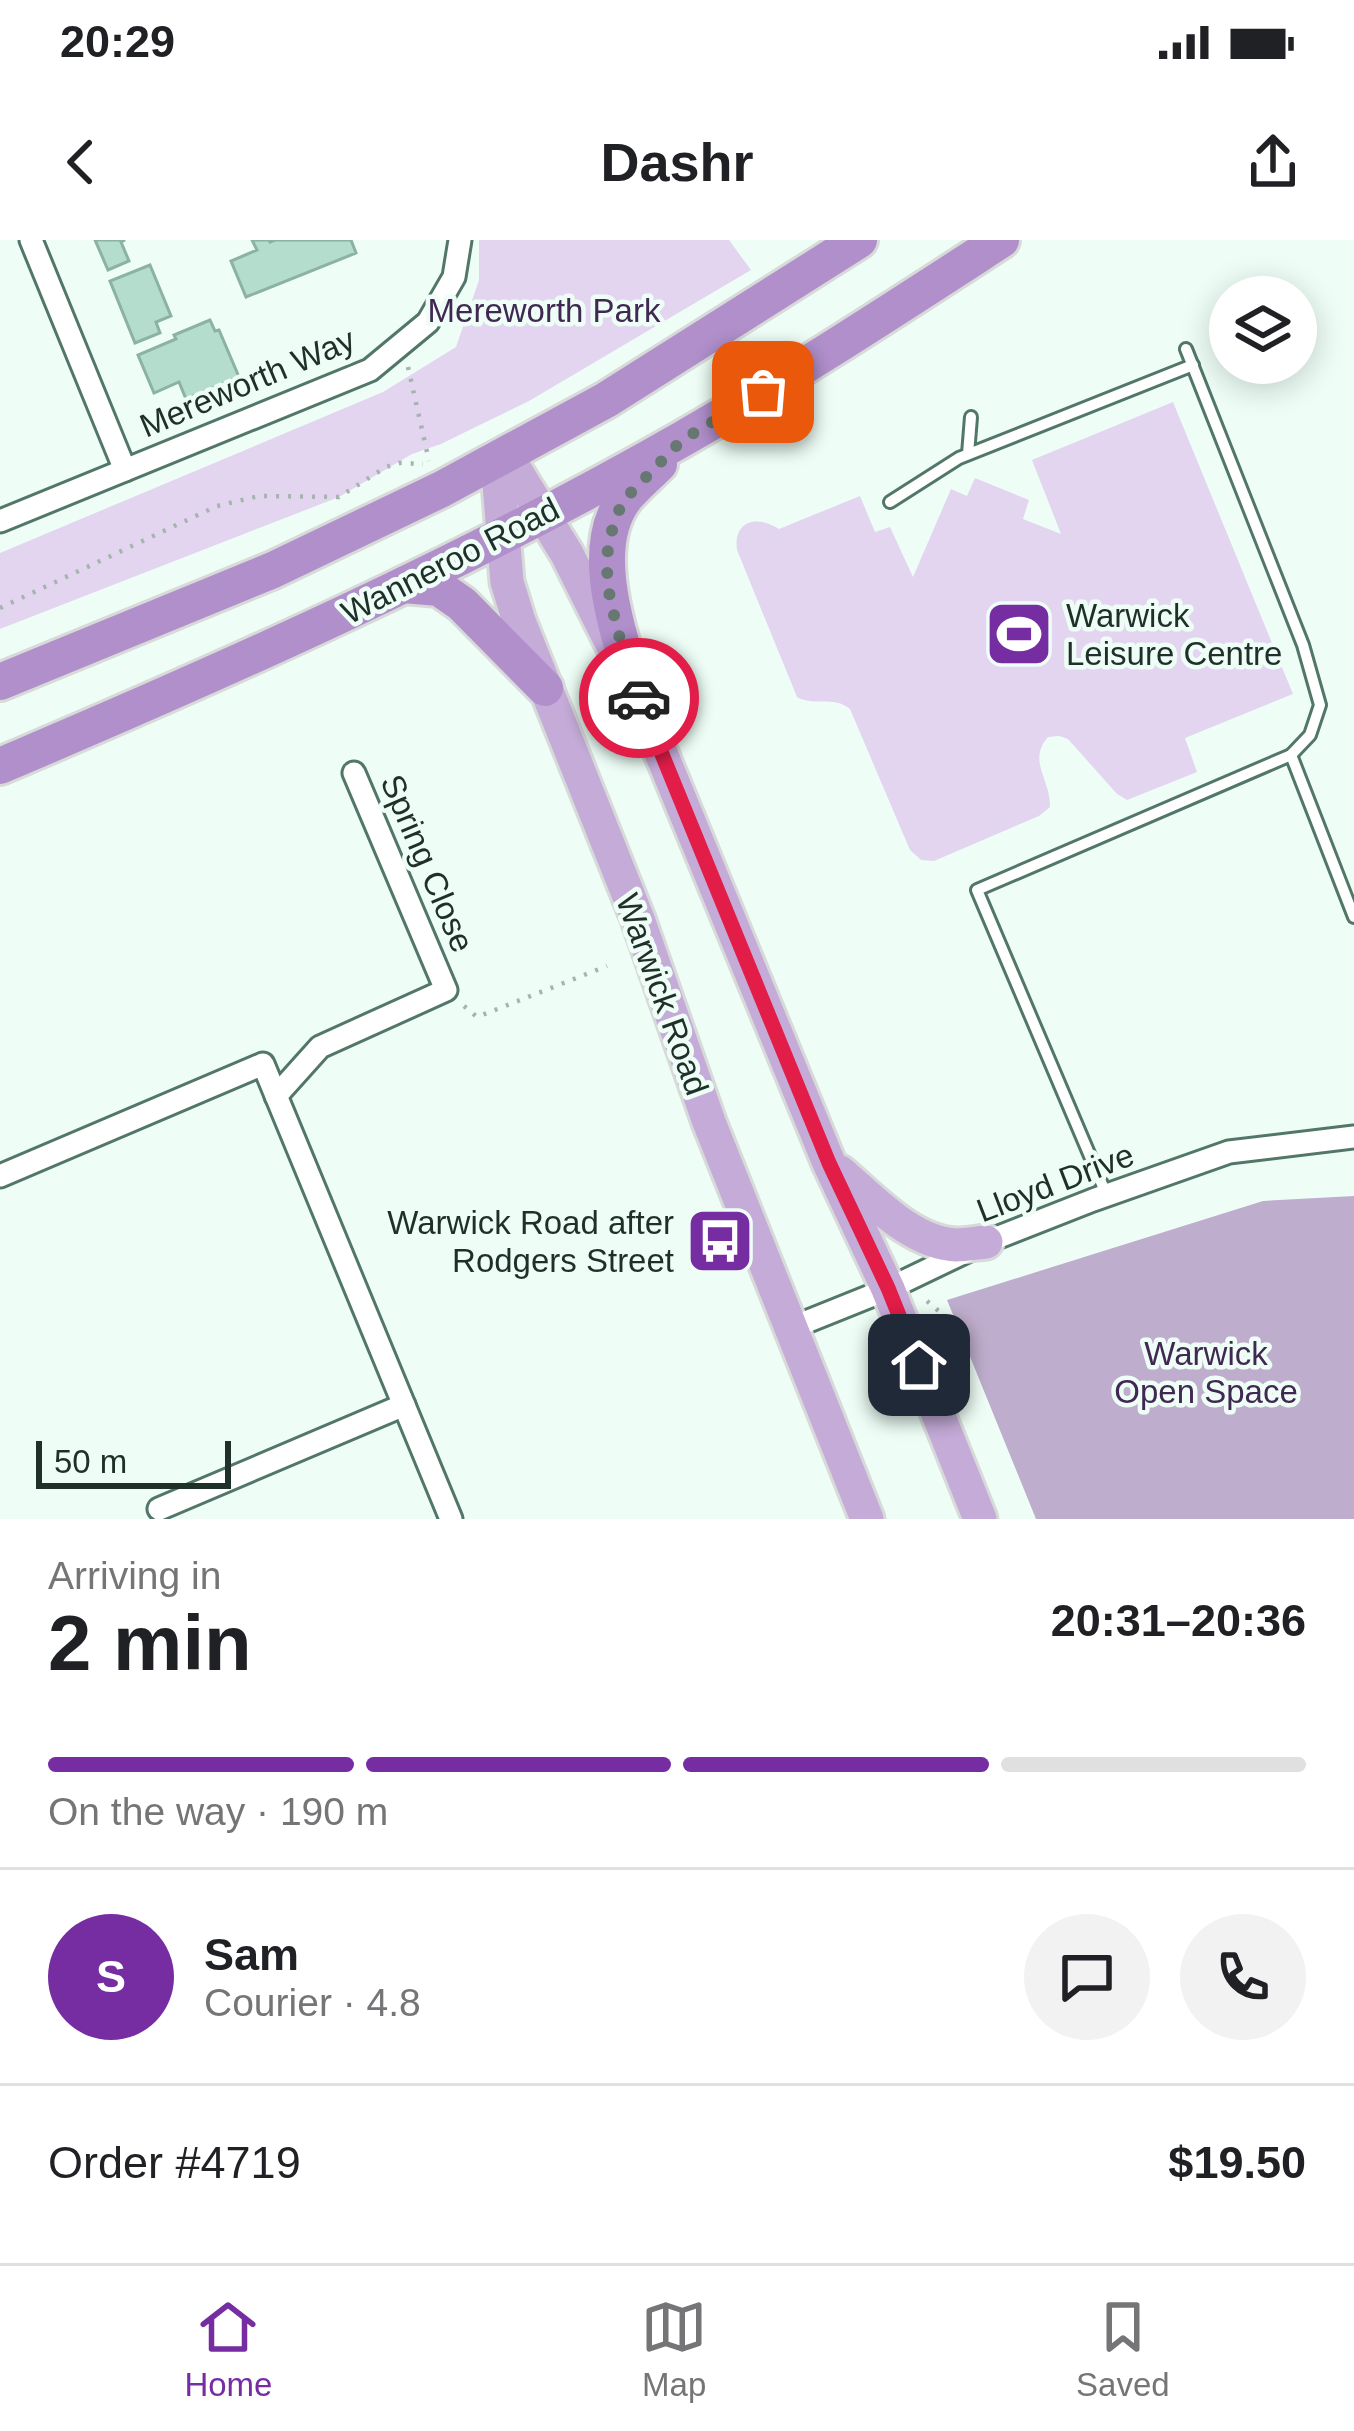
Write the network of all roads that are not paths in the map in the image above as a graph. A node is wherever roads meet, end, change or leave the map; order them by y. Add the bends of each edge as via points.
1 (31, 240) edge
2 (460, 240) edge
3 (859, 240) edge
4 (1001, 240) edge
5 (1186, 349) dead end
6 (1193, 365) junction
7 (971, 417) dead end
8 (682, 440) junction
9 (968, 454) junction
10 (501, 457) junction
11 (125, 470) junction
12 (890, 502) dead end
13 (542, 513) junction
14 (0, 521) edge
15 (503, 534) junction
16 (404, 585) junction
17 (0, 682) edge
18 (545, 688) junction
19 (636, 692) junction
20 (1291, 755) junction
21 (0, 766) edge
22 (354, 773) dead end
23 (1354, 917) edge
24 (276, 1096) junction
25 (1354, 1137) edge
26 (829, 1163) junction
27 (0, 1176) edge
28 (1107, 1196) junction
29 (986, 1242) junction
30 (888, 1288) junction
31 (791, 1328) junction
32 (404, 1405) junction
33 (159, 1509) dead end
34 (452, 1519) edge
35 (867, 1519) edge
36 (980, 1519) edge

1 - 11 street
2 - 11 street, Mereworth Way via 454,277 428,322 370,370
3 - 10 highway, Wanneroo Road
4 - 8 highway, Wanneroo Road
5 - 6 lane
6 - 9 lane
6 - 20 lane via 1320,705 1310,736
7 - 9 lane
8 - 13 highway, Wanneroo Road
8 - 19 highway via 622,502 608,542 607,583
9 - 12 lane
10 - 13 main road
10 - 15 main road, Warwick Road
10 - 17 highway, Wanneroo Road via 273,570
11 - 14 street, Mereworth Way
13 - 15 highway, Wanneroo Road
13 - 19 main road
15 - 16 highway, Wanneroo Road
15 - 18 main road, Warwick Road via 507,582
16 - 18 highway via 439,588 462,604
16 - 21 highway, Wanneroo Road
18 - 31 main road, Warwick Road
19 - 26 main road
20 - 23 lane
20 - 28 lane via 977,890
22 - 24 street, Spring Close via 446,990 320,1047
24 - 27 street via 263,1064
24 - 32 street
25 - 28 street, Lloyd Drive via 1229,1152
26 - 29 main road via 925,1235 952,1245
26 - 30 main road
28 - 29 street, Lloyd Drive
29 - 30 street, Lloyd Drive
30 - 31 street, Lloyd Drive
30 - 36 main road
31 - 35 main road, Warwick Road
32 - 33 street
32 - 34 street

